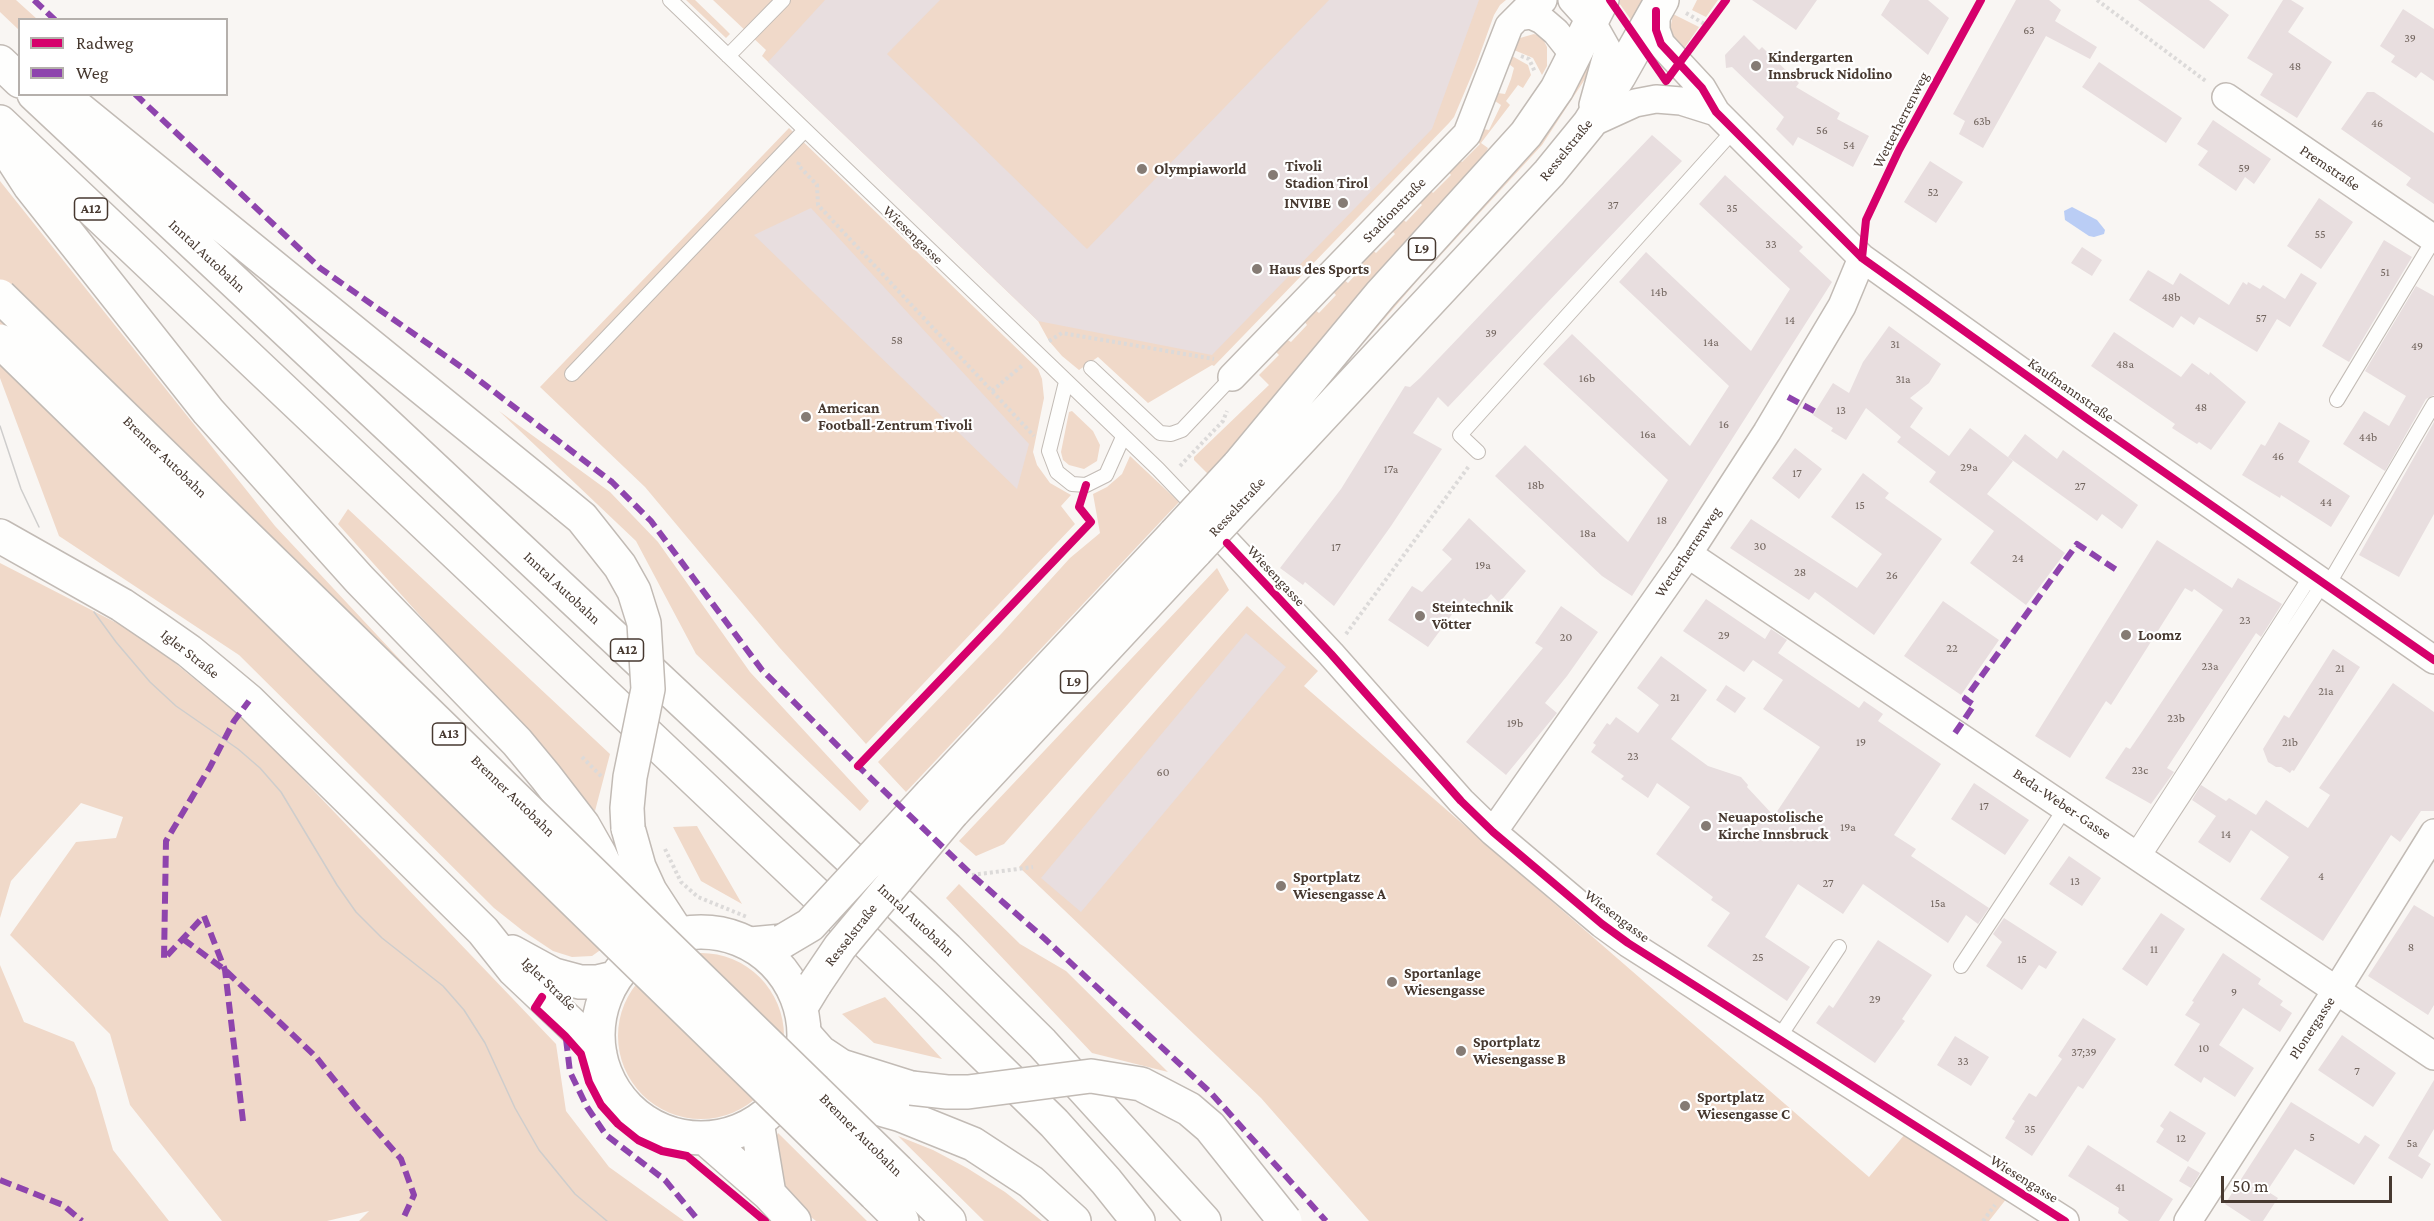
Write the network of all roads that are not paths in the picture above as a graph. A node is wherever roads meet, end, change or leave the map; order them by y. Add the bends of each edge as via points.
1 (670, 0) edge
2 (783, 0) edge
3 (1543, 0) edge
4 (1668, 6) edge
5 (1588, 7) edge
6 (1518, 17) junction
7 (0, 50) edge
8 (728, 56) junction
9 (1575, 56) junction
10 (0, 62) edge
11 (18, 63) edge
12 (18, 79) edge
13 (36, 96) edge
14 (63, 96) edge
15 (2226, 97) road end
16 (1725, 121) junction
17 (0, 122) edge
18 (1588, 124) junction
19 (810, 135) junction
20 (0, 140) edge
21 (2434, 239) edge
22 (1863, 258) junction
23 (0, 296) edge
24 (0, 341) edge
25 (1090, 368) dead end
26 (1223, 368) joint
27 (572, 374) dead end
28 (1066, 382) junction
29 (2337, 400) dead end
30 (2434, 404) edge
31 (1123, 437) junction
32 (1479, 452) road end
33 (1247, 476) junction
34 (0, 536) edge
35 (1227, 543) joint
36 (1688, 554) junction
37 (2321, 580) junction
38 (2434, 660) edge
39 (942, 803) junction
40 (2066, 807) junction
41 (1493, 832) junction
42 (2434, 833) edge
43 (2138, 855) junction
44 (483, 931) junction
45 (678, 934) junction
46 (751, 944) junction
47 (1839, 947) dead end
48 (638, 952) junction
49 (1961, 966) dead end
50 (614, 978) junction
51 (2336, 991) junction
52 (807, 1009) junction
53 (1778, 1039) junction
54 (600, 1054) junction
55 (2434, 1056) edge
56 (792, 1085) junction
57 (757, 1122) junction
58 (706, 1138) junction
59 (769, 1194) junction
60 (794, 1221) edge
61 (902, 1221) edge
62 (949, 1221) edge
63 (1074, 1221) edge
64 (1138, 1221) edge
65 (1204, 1221) edge
66 (1286, 1221) edge
67 (2065, 1221) edge
68 (2188, 1221) edge

1 - 8 lane, Wiesengasse
2 - 8 lane
3 - 6 street, Stadionstraße
4 - 16 street via 1656,30 1661,44 1702,88
4 - 18 main road, Resselstraße / L9
5 - 9 main road, Resselstraße / L9
5 - 18 street via 1608,51
6 - 9 street via 1531,15 1542,20
6 - 26 street, Stadionstraße via 1509,26 1467,134
7 - 11 main road
8 - 19 lane, Wiesengasse
9 - 33 main road, Resselstraße / L9 via 1526,134 1381,294
10 - 12 main road
13 - 65 main road, Inntal Autobahn / A12 via 947,949 1042,1044
14 - 45 main road, bridge via 565,504 589,526 620,566 634,591 644,622 648,689 630,777 628,828 650,891
15 - 21 street, Premstraße
16 - 18 street via 1681,101 1656,99 1635,103
16 - 22 street, Kaufmannstraße
16 - 32 lane via 1460,435
17 - 64 main road, A12 via 930,1002 1054,1124
18 - 33 main road, Resselstraße / L9 via 1549,173
19 - 27 lane
19 - 28 lane, Wiesengasse via 1041,349
20 - 48 main road via 30,186 208,411 351,571 517,742 546,777 583,825 600,855 626,912
21 - 29 lane
22 - 36 street, Wetterherrenweg via 1836,316
22 - 37 street, Kaufmannstraße
23 - 62 main road, Brenner Autobahn / A13, bridge
24 - 61 main road, A13, bridge
25 - 26 lane via 1160,433 1171,434 1182,429
28 - 31 lane, Wiesengasse
28 - 31 lane via 1048,451 1057,472 1072,484 1086,485 1106,475
30 - 37 lane
31 - 35 lane, Wiesengasse
33 - 39 main road, Resselstraße / L9, bridge
34 - 44 main road, Igler Straße via 122,605 189,651 257,708
35 - 41 street, Wiesengasse
36 - 40 street, Beda-Weber-Gasse
36 - 41 street, Wetterherrenweg
37 - 38 street, Kaufmannstraße
37 - 43 lane
39 - 46 main road, Resselstraße / L9, bridge via 810,925 783,941
39 - 52 main road, Resselstraße / L9, bridge via 840,946
40 - 43 street, Beda-Weber-Gasse
40 - 49 lane
41 - 53 street, Wiesengasse via 1628,943
42 - 51 street, Plonergasse
43 - 51 street, Beda-Weber-Gasse
44 - 50 main road, Igler Straße via 554,975 580,982
44 - 54 main road, Igler Straße via 514,970
45 - 46 main road, L9 via 719,933
45 - 48 main road, L9
46 - 52 main road, L9 via 773,960
47 - 53 lane
48 - 50 main road, L9
50 - 54 main road, L9 via 603,1002 598,1028
51 - 55 street, Beda-Weber-Gasse
51 - 68 street, Plonergasse
52 - 56 main road, L9 via 801,1061
52 - 66 main road, bridge via 820,1052 842,1066 911,1088 968,1092 1091,1076 1141,1084 1189,1109 1210,1127
53 - 67 street, Wiesengasse
54 - 58 main road, L9 via 609,1082 626,1106 649,1125 677,1135
56 - 57 main road, L9 via 777,1106
56 - 63 main road via 901,1115 973,1144 1031,1182
57 - 58 main road, L9 via 724,1136
57 - 59 main road
58 - 59 main road
59 - 60 main road

